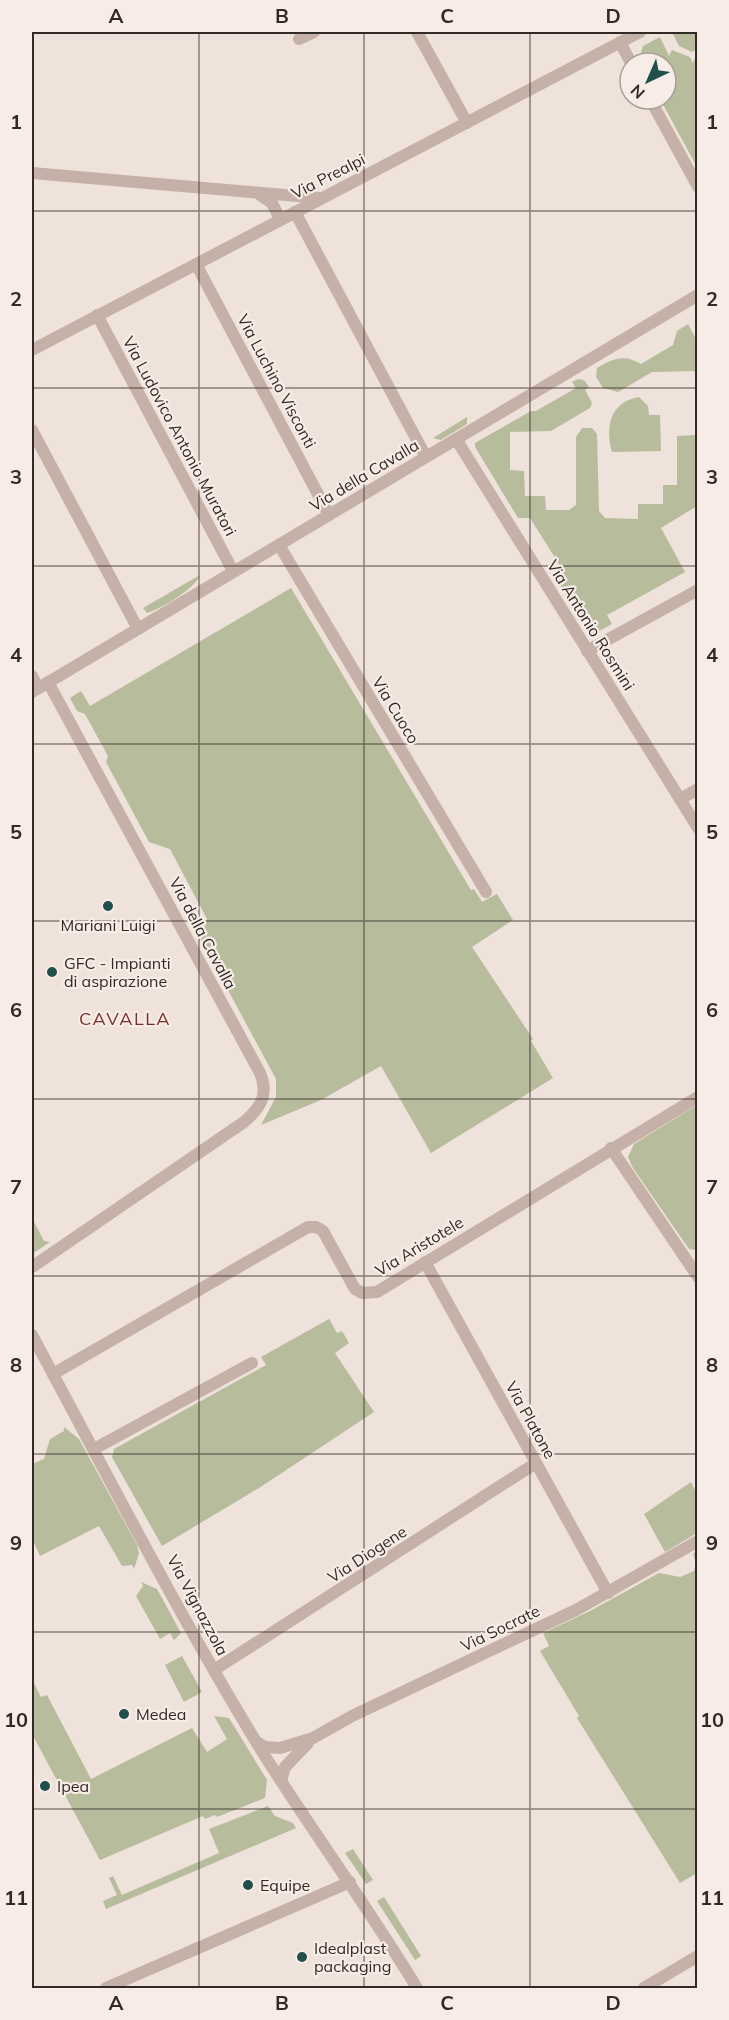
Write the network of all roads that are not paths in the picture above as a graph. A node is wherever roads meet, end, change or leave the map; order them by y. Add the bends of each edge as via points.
1 (314, 32) edge
2 (417, 32) edge
3 (640, 32) edge
4 (299, 39) dead end
5 (620, 42) junction
6 (625, 51) edge
7 (657, 111) edge
8 (467, 123) junction
9 (32, 173) edge
10 (698, 187) edge
11 (252, 192) junction
12 (320, 198) junction
13 (294, 212) junction
14 (280, 219) junction
15 (196, 264) junction
16 (698, 295) edge
17 (97, 315) junction
18 (32, 350) edge
19 (32, 430) edge
20 (456, 439) junction
21 (426, 457) junction
22 (330, 515) junction
23 (279, 545) junction
24 (233, 572) junction
25 (698, 590) edge
26 (138, 629) junction
27 (587, 651) junction
28 (32, 676) edge
29 (39, 687) edge
30 (698, 789) edge
31 (680, 799) junction
32 (698, 828) edge
33 (486, 892) dead end
34 (698, 1096) edge
35 (611, 1148) junction
36 (425, 1262) junction
37 (32, 1267) edge
38 (698, 1277) edge
39 (32, 1335) edge
40 (252, 1363) dead end
41 (52, 1374) junction
42 (94, 1449) junction
43 (536, 1463) junction
44 (698, 1541) edge
45 (608, 1593) junction
46 (214, 1670) junction
47 (313, 1738) junction
48 (258, 1743) junction
49 (281, 1781) junction
50 (350, 1882) junction
51 (698, 1956) edge
52 (106, 1989) edge
53 (417, 1989) edge
54 (644, 1989) edge

1 - 4 street
2 - 8 street
3 - 5 street, Via Prealpi
5 - 6 street
5 - 8 street, Via Prealpi
7 - 10 street
8 - 12 street, Via Prealpi
9 - 11 street
11 - 12 street
11 - 14 street via 272,203
12 - 13 street, Via Prealpi
13 - 14 street, Via Prealpi
13 - 21 street
14 - 15 street, Via Prealpi
15 - 17 street, Via Prealpi
15 - 22 street, Via Luchino Visconti
16 - 20 street, Via della Cavalla
17 - 18 street, Via Prealpi
17 - 24 street, Via Ludovico Antonio Muratori
19 - 26 street
20 - 21 street, Via della Cavalla
20 - 27 street, Via Antonio Rosmini
21 - 22 street, Via della Cavalla
22 - 23 street, Via della Cavalla
23 - 24 street, Via della Cavalla
23 - 33 street, Via Cuoco
24 - 26 street, Via della Cavalla
25 - 27 street
26 - 29 street, Via della Cavalla
27 - 31 street, Via Antonio Rosmini
28 - 29 street
29 - 37 street, Via della Cavalla via 260,1073 264,1094 260,1107 237,1127
30 - 31 street
31 - 32 street, Via Antonio Rosmini
34 - 35 street, Via Aristotele
35 - 36 street, Via Aristotele
35 - 38 street
36 - 41 street, Via Aristotele via 377,1292 362,1293 351,1283 323,1231 308,1227
36 - 43 street, Via Platone
39 - 41 street, Via Vignazzola
40 - 42 street
41 - 42 street, Via Vignazzola
42 - 46 street, Via Vignazzola
43 - 45 street, Via Platone
43 - 46 street, Via Diogene
44 - 45 street, Via Socrate
45 - 47 street, Via Socrate
46 - 48 street, Via Vignazzola
47 - 48 street, Via Socrate via 280,1748 265,1748
47 - 49 street, Via Socrate via 285,1767
48 - 49 street, Via Vignazzola
49 - 50 street, Via Vignazzola
50 - 52 street
50 - 53 street, Via Vignazzola
51 - 54 street

